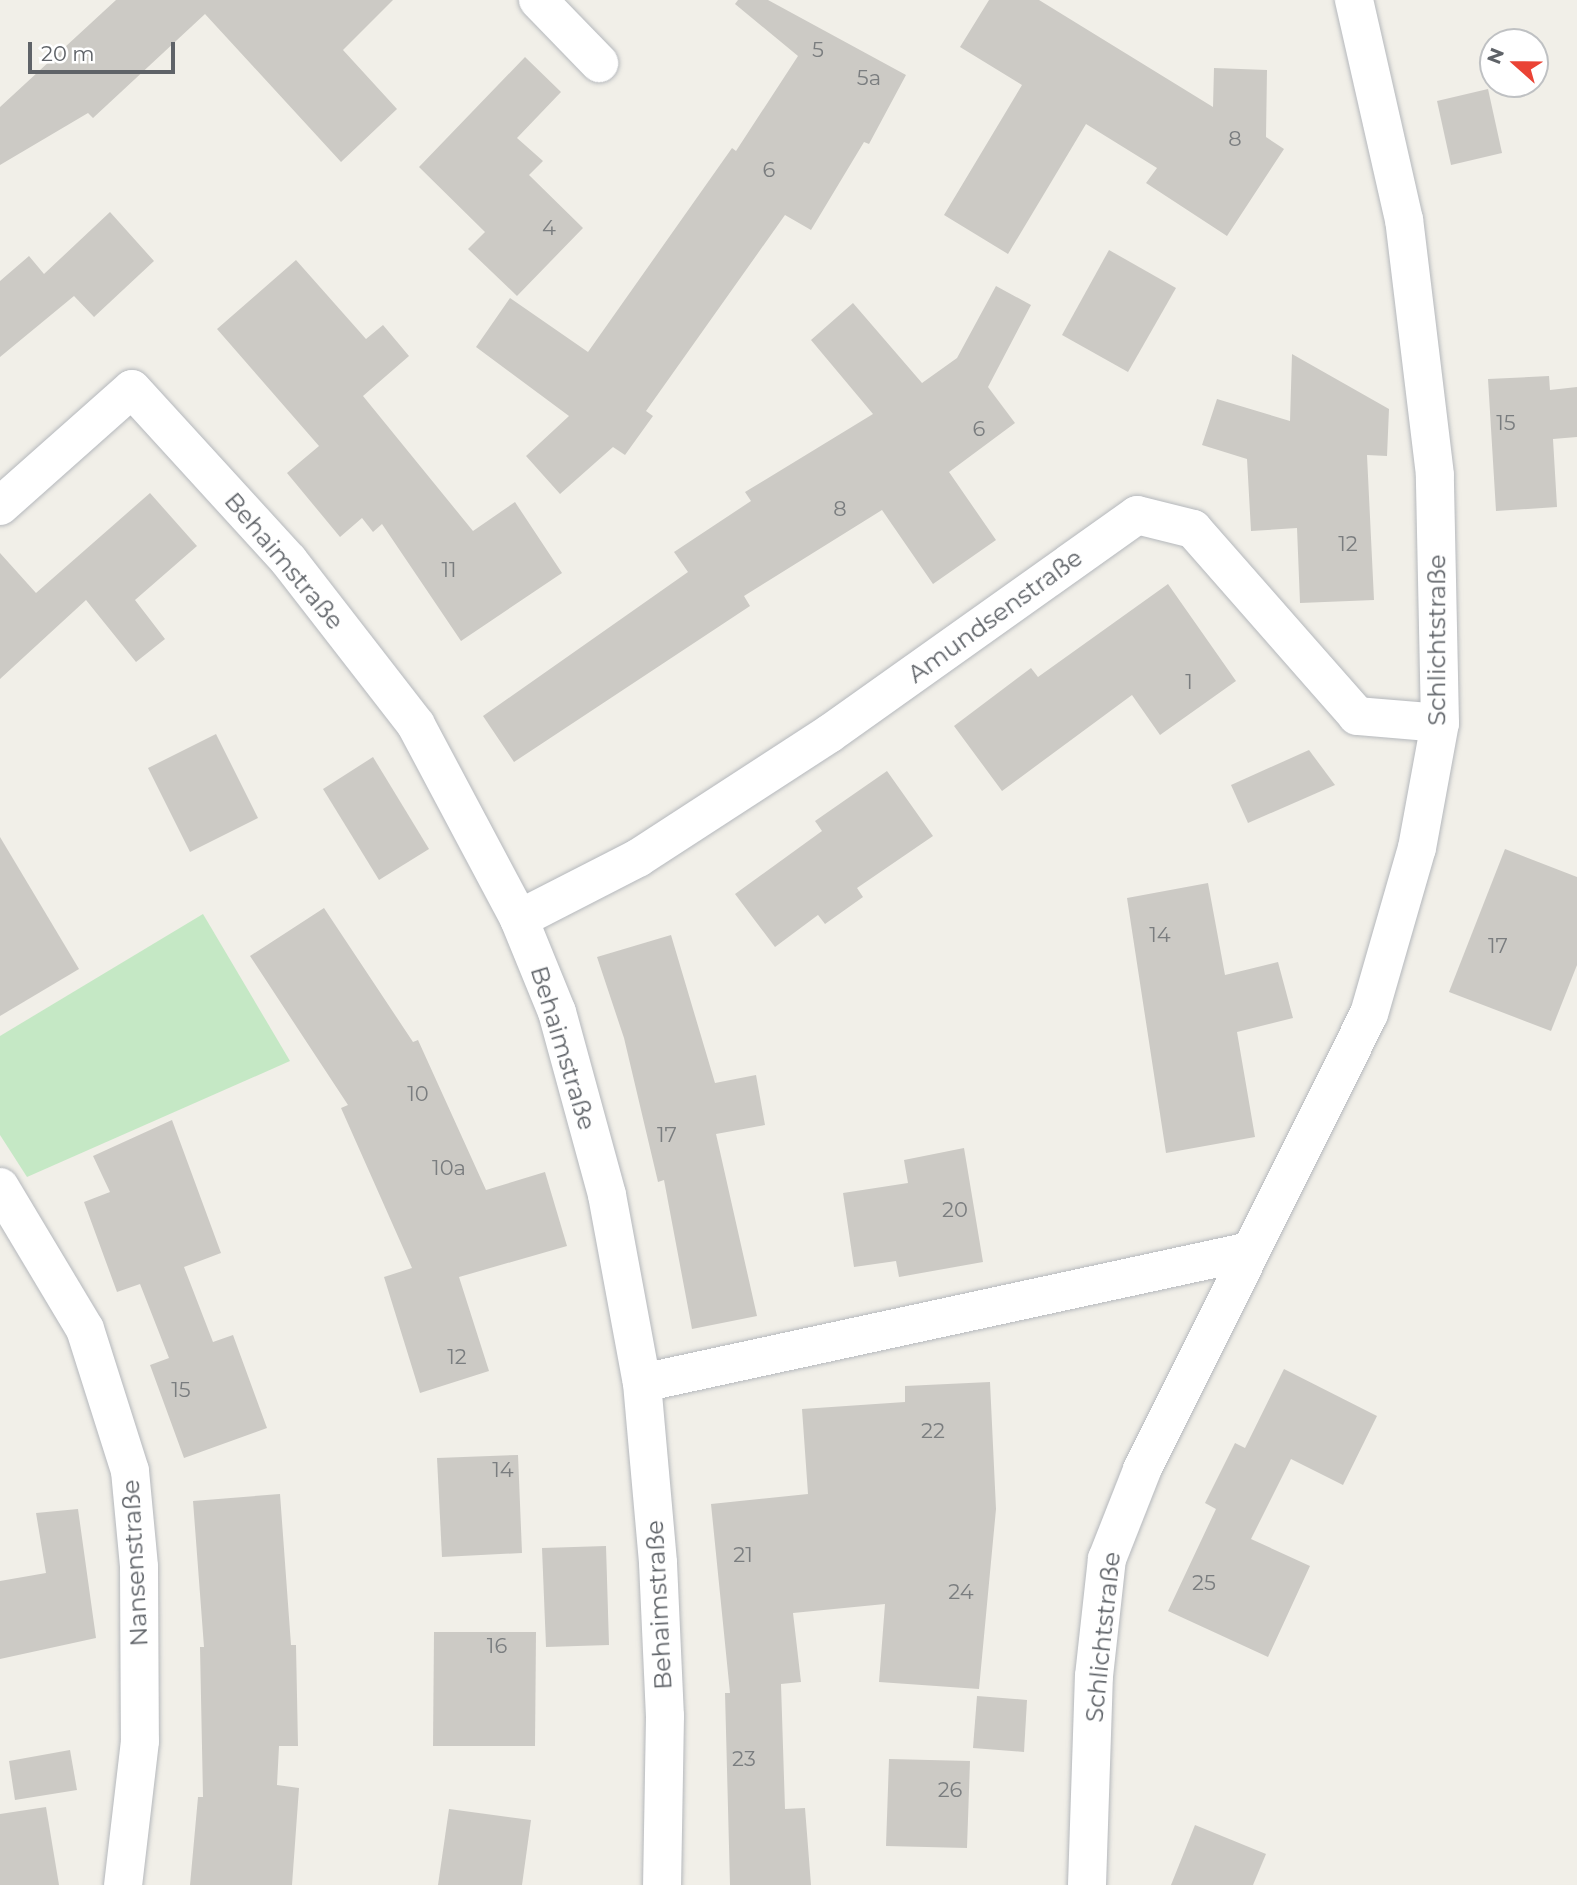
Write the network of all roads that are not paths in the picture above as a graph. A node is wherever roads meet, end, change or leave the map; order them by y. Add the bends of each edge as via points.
1 (538, 0) edge
2 (1354, 0) edge
3 (599, 63) dead end
4 (0, 506) edge
5 (1440, 723) junction
6 (519, 919) junction
7 (0, 1187) edge
8 (1250, 1251) junction
9 (642, 1383) junction
10 (123, 1885) edge
11 (662, 1885) edge
12 (1087, 1885) edge

1 - 3 street
2 - 5 street, Schlichtstraße via 1404,220 1434,462
4 - 6 street, Behaimstraße via 132,389 289,561 416,725
5 - 6 street, Amundsenstraße via 1357,716 1193,529 1137,515 829,734 638,858
5 - 8 street, Schlichtstraße via 1417,848 1369,1013
6 - 9 street, Behaimstraße via 557,1012 607,1195
7 - 10 street, Nansenstraße via 85,1329 130,1471 139,1567 140,1741
8 - 9 street
8 - 12 street, Schlichtstraße via 1142,1470 1107,1559 1094,1676
9 - 11 street, Behaimstraße via 658,1563 665,1716

